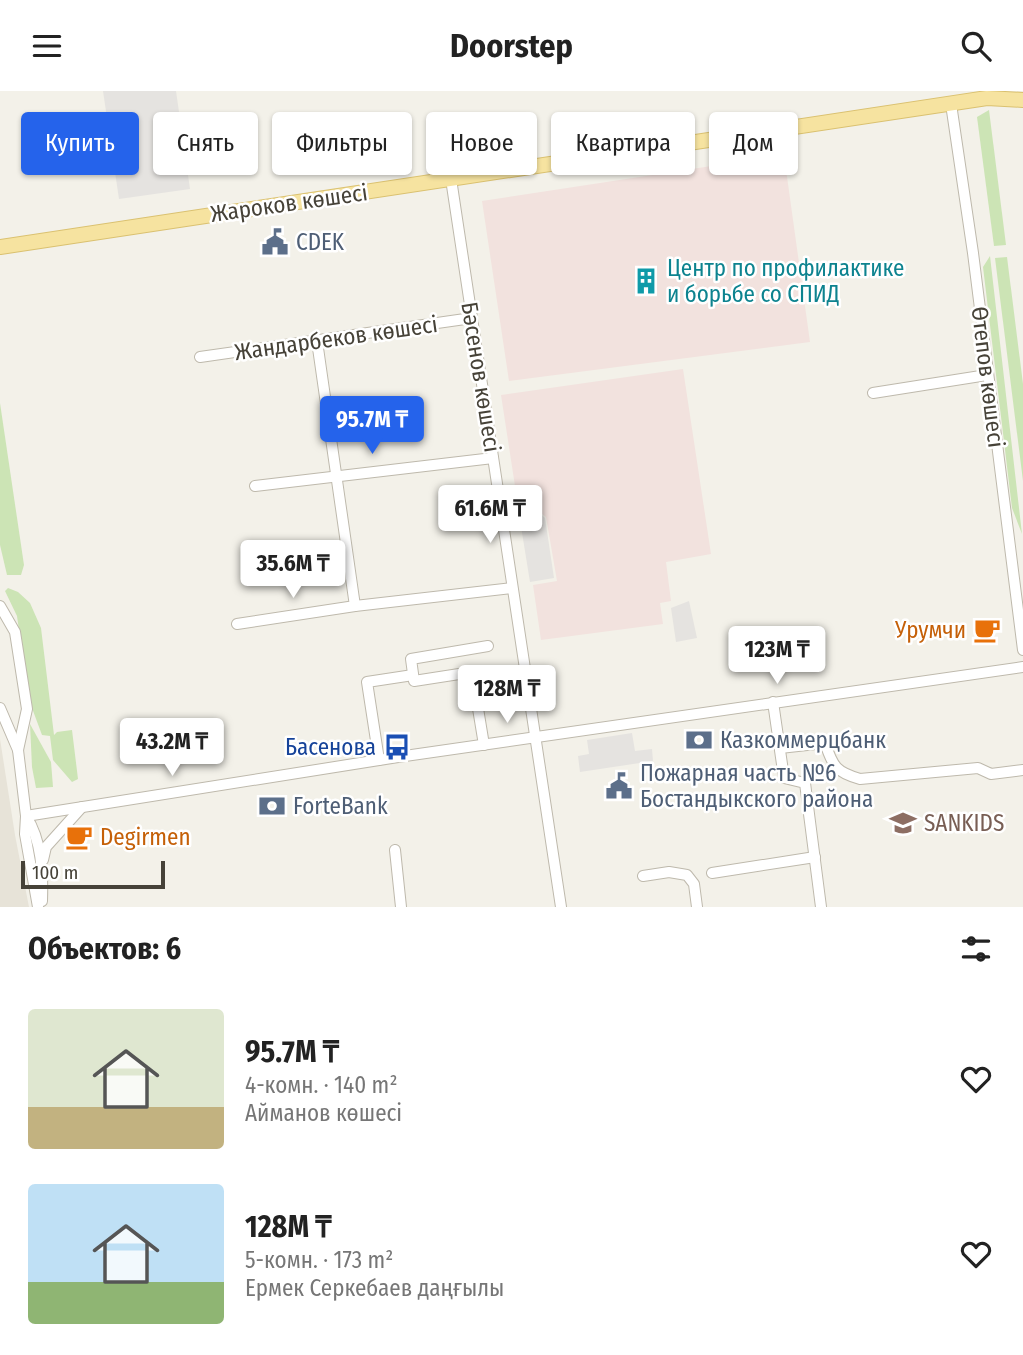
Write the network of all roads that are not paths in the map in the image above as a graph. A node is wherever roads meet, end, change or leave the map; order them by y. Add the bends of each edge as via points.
1 (989, 95) edge
2 (1023, 100) edge
3 (951, 104) junction
4 (451, 179) junction
5 (1, 247) edge
6 (472, 318) junction
7 (317, 341) junction
8 (200, 357) dead end
9 (988, 375) junction
10 (873, 393) dead end
11 (493, 459) junction
12 (336, 476) junction
13 (255, 486) dead end
14 (512, 588) junction
15 (0, 606) edge
16 (355, 607) junction
17 (237, 624) dead end
18 (488, 646) dead end
19 (1023, 650) edge
20 (1023, 667) edge
21 (413, 675) junction
22 (773, 702) junction
23 (0, 708) edge
24 (535, 737) junction
25 (484, 745) junction
26 (780, 748) junction
27 (18, 750) junction
28 (379, 760) junction
29 (1023, 770) edge
30 (82, 807) junction
31 (26, 816) junction
32 (395, 850) dead end
33 (815, 857) junction
34 (712, 873) dead end
35 (643, 876) dead end
36 (43, 879) junction
37 (40, 907) edge
38 (401, 907) edge
39 (561, 907) edge
40 (697, 907) edge
41 (821, 907) edge

1 - 2 main road, Жароков көшесі
1 - 3 main road, Жароков көшесі
3 - 4 main road, Жароков көшесі
3 - 9 street, Өтепов көшесі
4 - 5 main road, Жароков көшесі
4 - 6 street, Бәсенов көшесі
6 - 7 street, Жандарбеков көшесі
6 - 11 street, Бәсенов көшесі
7 - 8 street, Жандарбеков көшесі
7 - 12 street
9 - 10 street
9 - 19 street, Өтепов көшесі
11 - 12 street
11 - 14 street, Бәсенов көшесі
12 - 13 street
12 - 16 street
14 - 16 street
14 - 24 street, Бәсенов көшесі
15 - 27 street via 15,632 27,709
16 - 17 street
18 - 21 street via 411,659
20 - 22 street
21 - 25 street via 414,681 472,673
21 - 28 street via 367,682
22 - 24 street
22 - 26 street
23 - 27 street
24 - 25 street
24 - 39 street, Бәсенов көшесі
25 - 28 street
26 - 29 street via 825,743 842,774 860,779 978,768 990,774
26 - 33 street via 784,778 805,783
27 - 31 street
28 - 30 street
30 - 31 street
30 - 36 street via 46,847
31 - 36 street via 36,832
31 - 37 street via 25,834
32 - 38 street
33 - 34 street
33 - 41 street
35 - 40 street via 669,872 687,876 694,884
36 - 37 street

